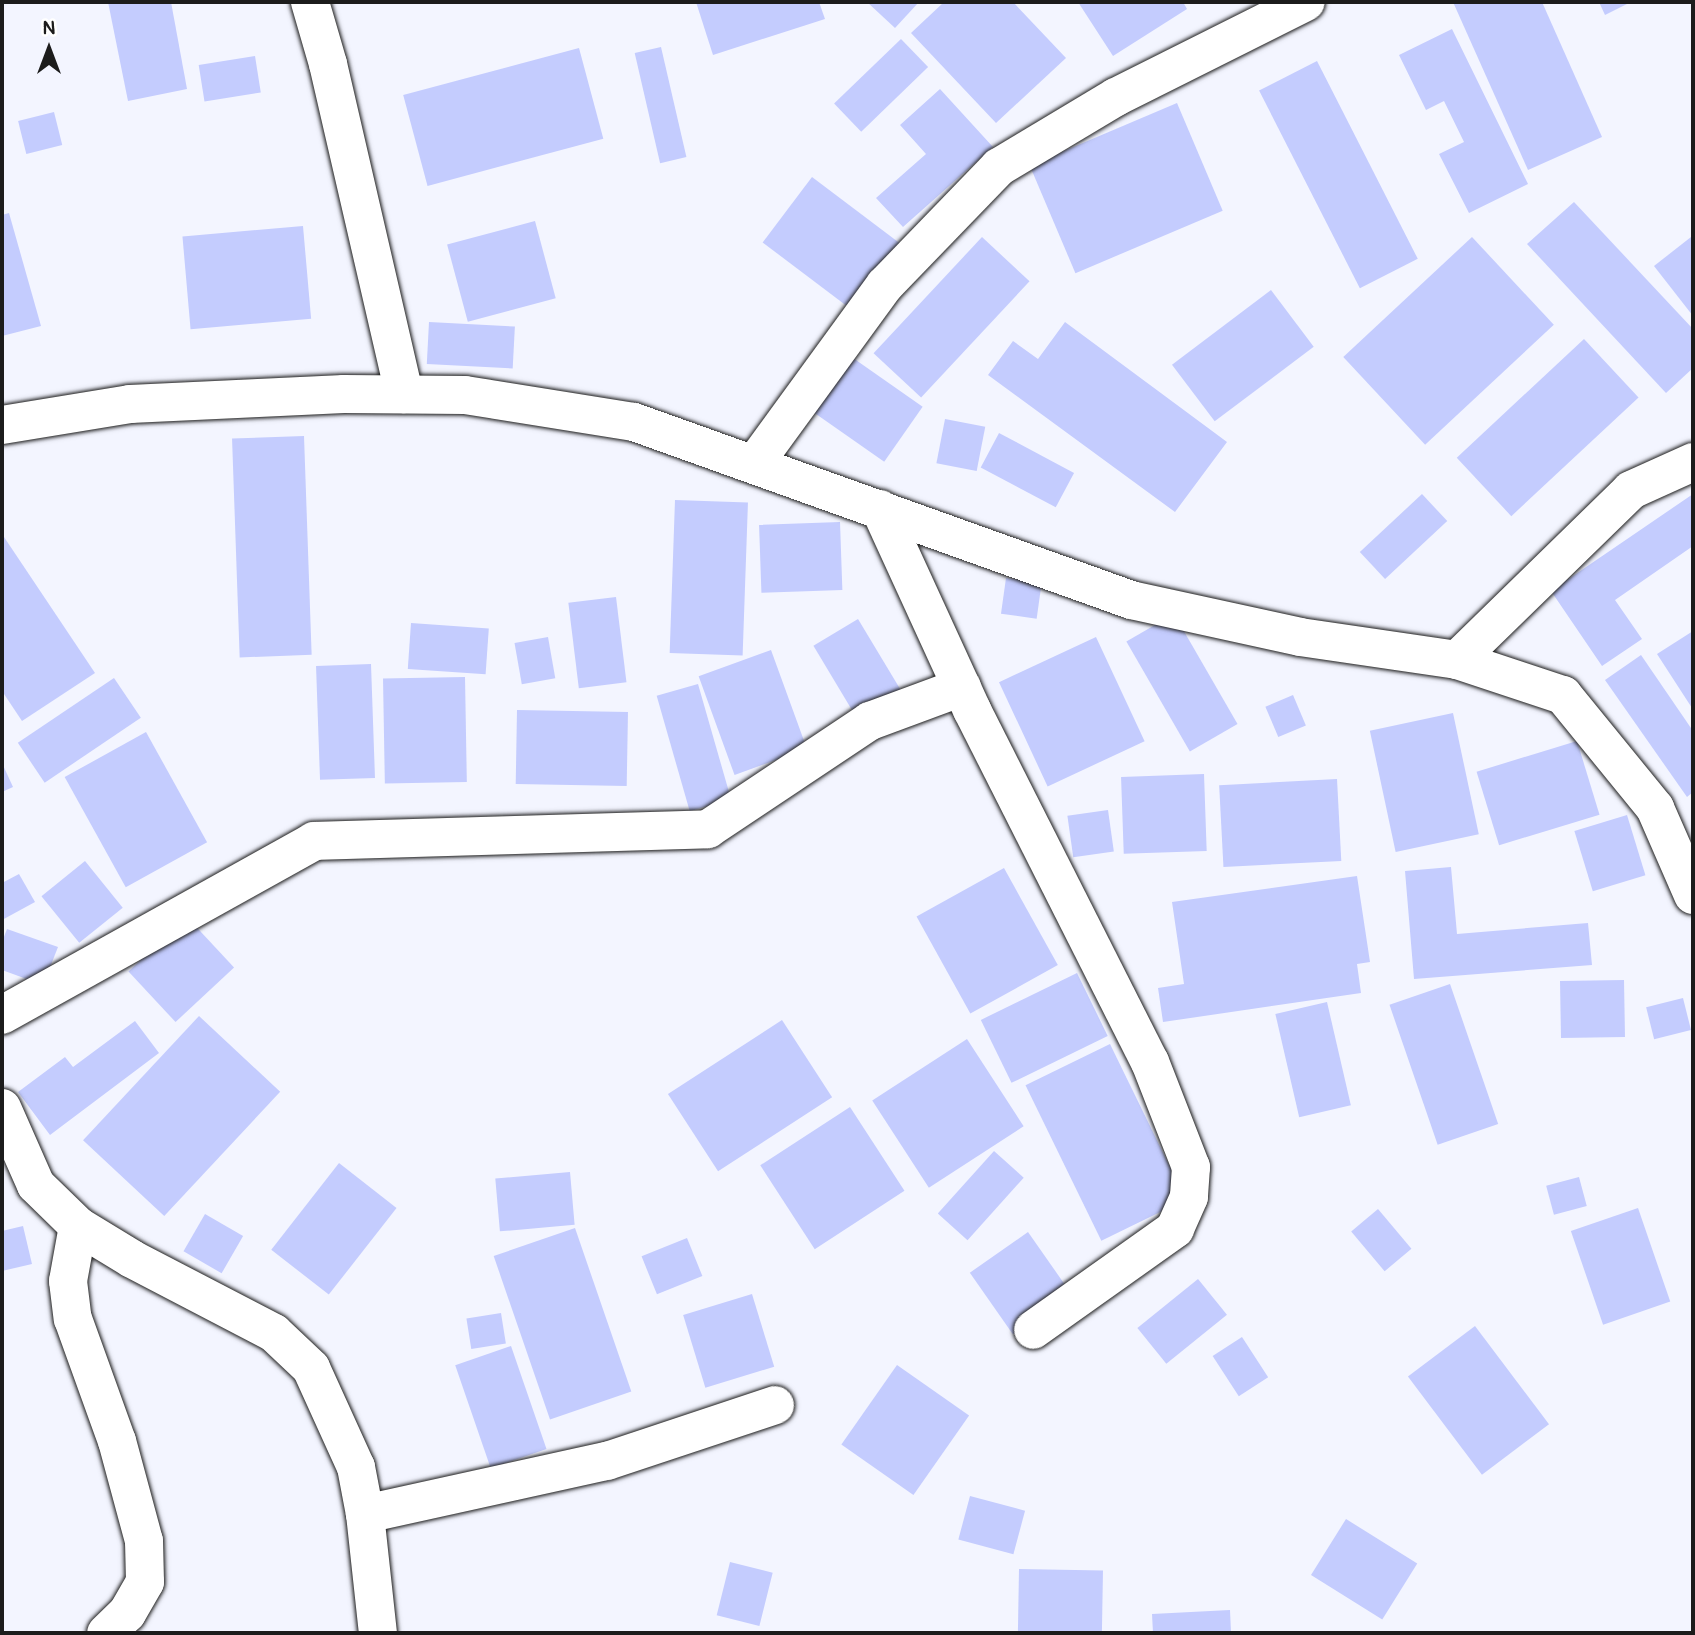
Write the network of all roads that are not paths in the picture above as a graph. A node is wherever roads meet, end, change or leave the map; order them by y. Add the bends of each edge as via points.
1 (310, 2) edge
2 (1306, 2) edge
3 (404, 394) junction
4 (2, 425) edge
5 (1693, 462) edge
6 (755, 463) junction
7 (880, 509) junction
8 (1457, 660) junction
9 (962, 687) junction
10 (1693, 895) edge
11 (2, 1015) edge
12 (2, 1108) edge
13 (78, 1226) junction
14 (1033, 1330) dead end
15 (775, 1405) dead end
16 (365, 1514) junction
17 (106, 1633) edge
18 (378, 1633) edge

1 - 3 street
2 - 6 street via 1116,97 999,167 885,285
3 - 4 street via 130,404
3 - 6 street via 465,395 634,422
5 - 8 street via 1631,490
6 - 7 street
7 - 8 street via 1131,600 1300,637
7 - 9 street
8 - 10 street via 1563,695 1655,808
9 - 11 street via 870,721 708,829 314,841
9 - 14 street via 1150,1062 1191,1167 1189,1197 1175,1229
12 - 13 street via 37,1185
13 - 16 street via 274,1333 311,1368 356,1467
13 - 17 street via 68,1281 73,1319 117,1441 144,1541 145,1582 127,1613
15 - 16 street via 607,1461
16 - 18 street

